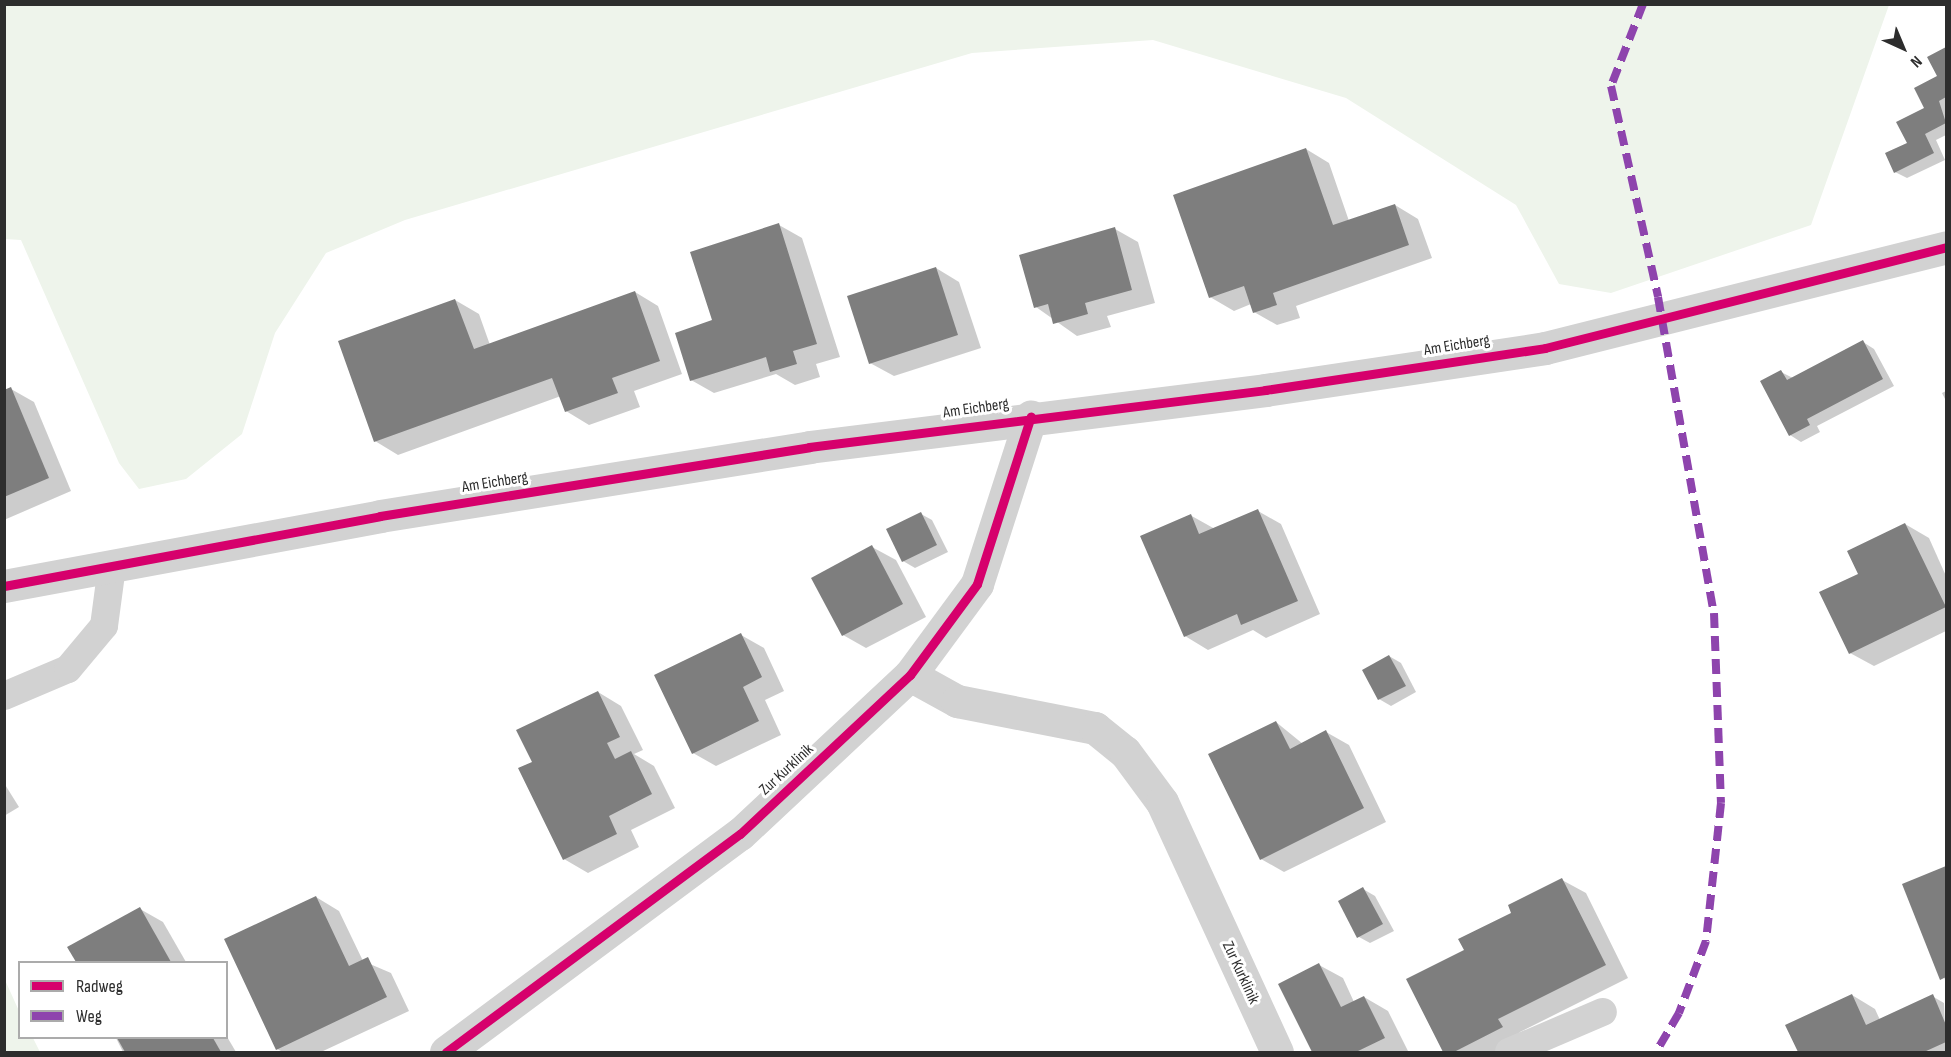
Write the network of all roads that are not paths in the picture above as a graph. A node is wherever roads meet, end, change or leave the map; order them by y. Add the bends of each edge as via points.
1 (1944, 240) edge
2 (1031, 416) junction
3 (112, 566) junction
4 (4, 586) edge
5 (910, 675) junction
6 (4, 696) edge
7 (1603, 1012) dead end
8 (446, 1053) edge
9 (1277, 1053) edge
10 (1509, 1053) edge

1 - 2 street, Am Eichberg via 1545,348 1265,390
2 - 3 street, Am Eichberg via 392,514
2 - 5 street, Zur Kurklinik via 977,584
3 - 4 street, Am Eichberg
3 - 6 lane via 104,626 68,669
5 - 8 street, Zur Kurklinik via 740,834
5 - 9 street, Zur Kurklinik via 957,701 1095,728 1125,752 1162,802
7 - 10 lane

